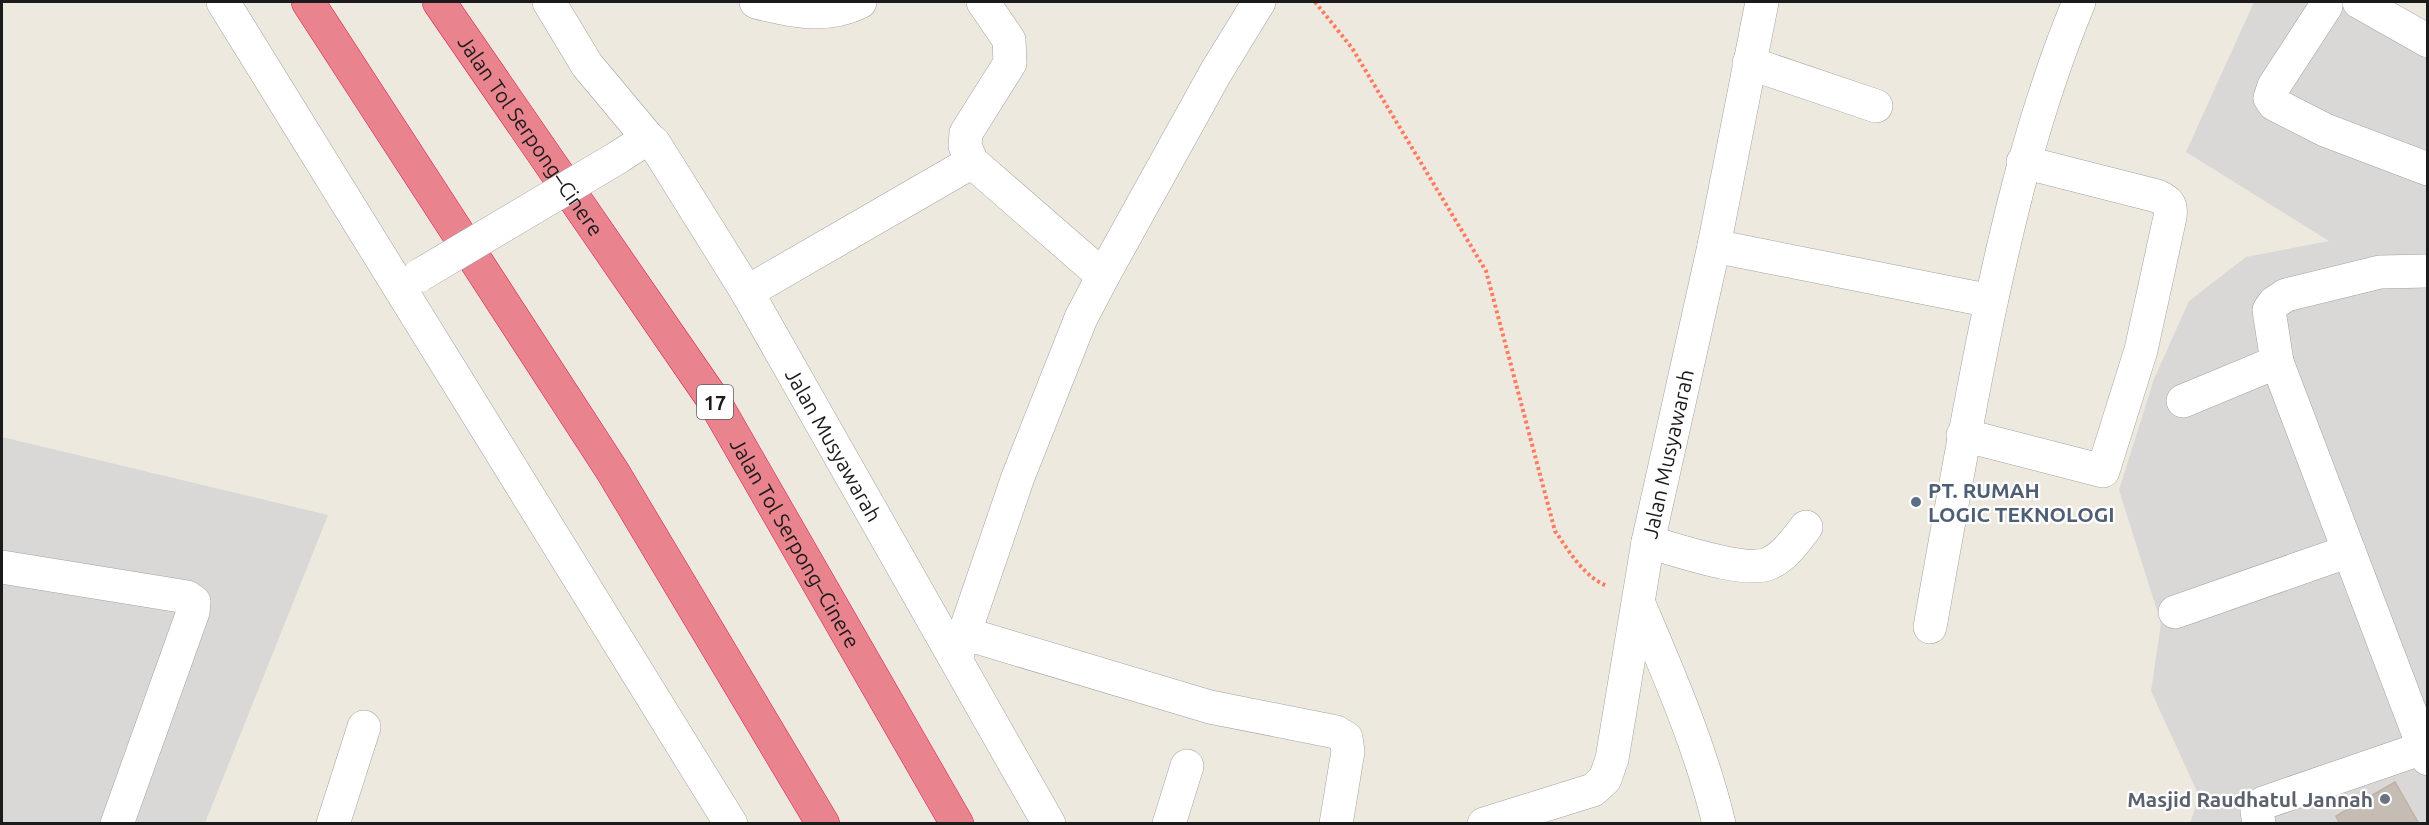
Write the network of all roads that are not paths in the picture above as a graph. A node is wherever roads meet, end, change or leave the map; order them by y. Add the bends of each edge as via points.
1 (223, 2) edge
2 (308, 2) edge
3 (439, 2) edge
4 (549, 2) edge
5 (756, 2) edge
6 (860, 2) edge
7 (982, 2) edge
8 (1259, 2) edge
9 (1762, 2) edge
10 (2079, 2) edge
11 (2359, 2) edge
12 (2326, 6) dead end
13 (2427, 41) edge
14 (1749, 63) junction
15 (1876, 106) dead end
16 (648, 138) junction
17 (972, 162) junction
18 (2023, 162) junction
19 (2427, 169) edge
20 (1714, 246) junction
21 (2427, 271) edge
22 (1103, 276) junction
23 (410, 281) junction
24 (747, 292) junction
25 (1991, 301) junction
26 (2277, 362) junction
27 (2183, 401) dead end
28 (1963, 435) junction
29 (1806, 527) dead end
30 (1648, 542) junction
31 (2349, 551) junction
32 (2, 567) edge
33 (1639, 604) junction
34 (2175, 612) dead end
35 (1930, 627) dead end
36 (959, 645) junction
37 (364, 727) dead end
38 (2425, 754) edge
39 (1187, 765) dead end
40 (1564, 812) edge
41 (117, 824) edge
42 (333, 824) edge
43 (731, 824) edge
44 (823, 824) edge
45 (957, 824) edge
46 (1049, 824) edge
47 (1168, 824) edge
48 (1336, 824) edge
49 (1484, 824) edge
50 (1719, 824) edge
51 (2259, 824) edge

1 - 23 street
2 - 44 highway via 614,472
3 - 45 highway, Jalan Tol Serpong–Cinere / 17 via 714,401
4 - 16 street, Jalan Musyawarah via 587,65
5 - 6 street via 821,13
7 - 17 street via 1009,40 1010,63 966,133 964,146
8 - 22 street via 1210,82
9 - 14 street, Jalan Musyawarah
10 - 18 street
11 - 13 street
12 - 19 street via 2270,98 2274,104 2325,130
14 - 15 street
14 - 20 street, Jalan Musyawarah
16 - 23 street, bridge
16 - 24 street, Jalan Musyawarah
17 - 22 street
17 - 24 street
18 - 25 street
18 - 28 street via 2168,201 2170,217 2141,350 2103,471
20 - 25 street
20 - 30 street, Jalan Musyawarah
21 - 26 street via 2380,272 2286,295 2270,310
22 - 36 street via 1081,318 1035,435
23 - 43 street
24 - 36 street, Jalan Musyawarah
25 - 28 street
26 - 27 street
26 - 31 street
28 - 35 street
29 - 30 street via 1769,564 1745,568
30 - 33 street, Jalan Musyawarah
31 - 34 street
31 - 38 street
32 - 41 street via 187,597 194,602
33 - 40 street, Jalan Musyawarah via 1612,759 1605,779
33 - 50 street via 1702,765
36 - 46 street, Jalan Musyawarah
36 - 48 street via 1210,707 1336,732 1346,738 1348,751
37 - 42 street
38 - 51 street via 2262,803 2257,811
39 - 47 street
40 - 49 street, Jalan Musyawarah

